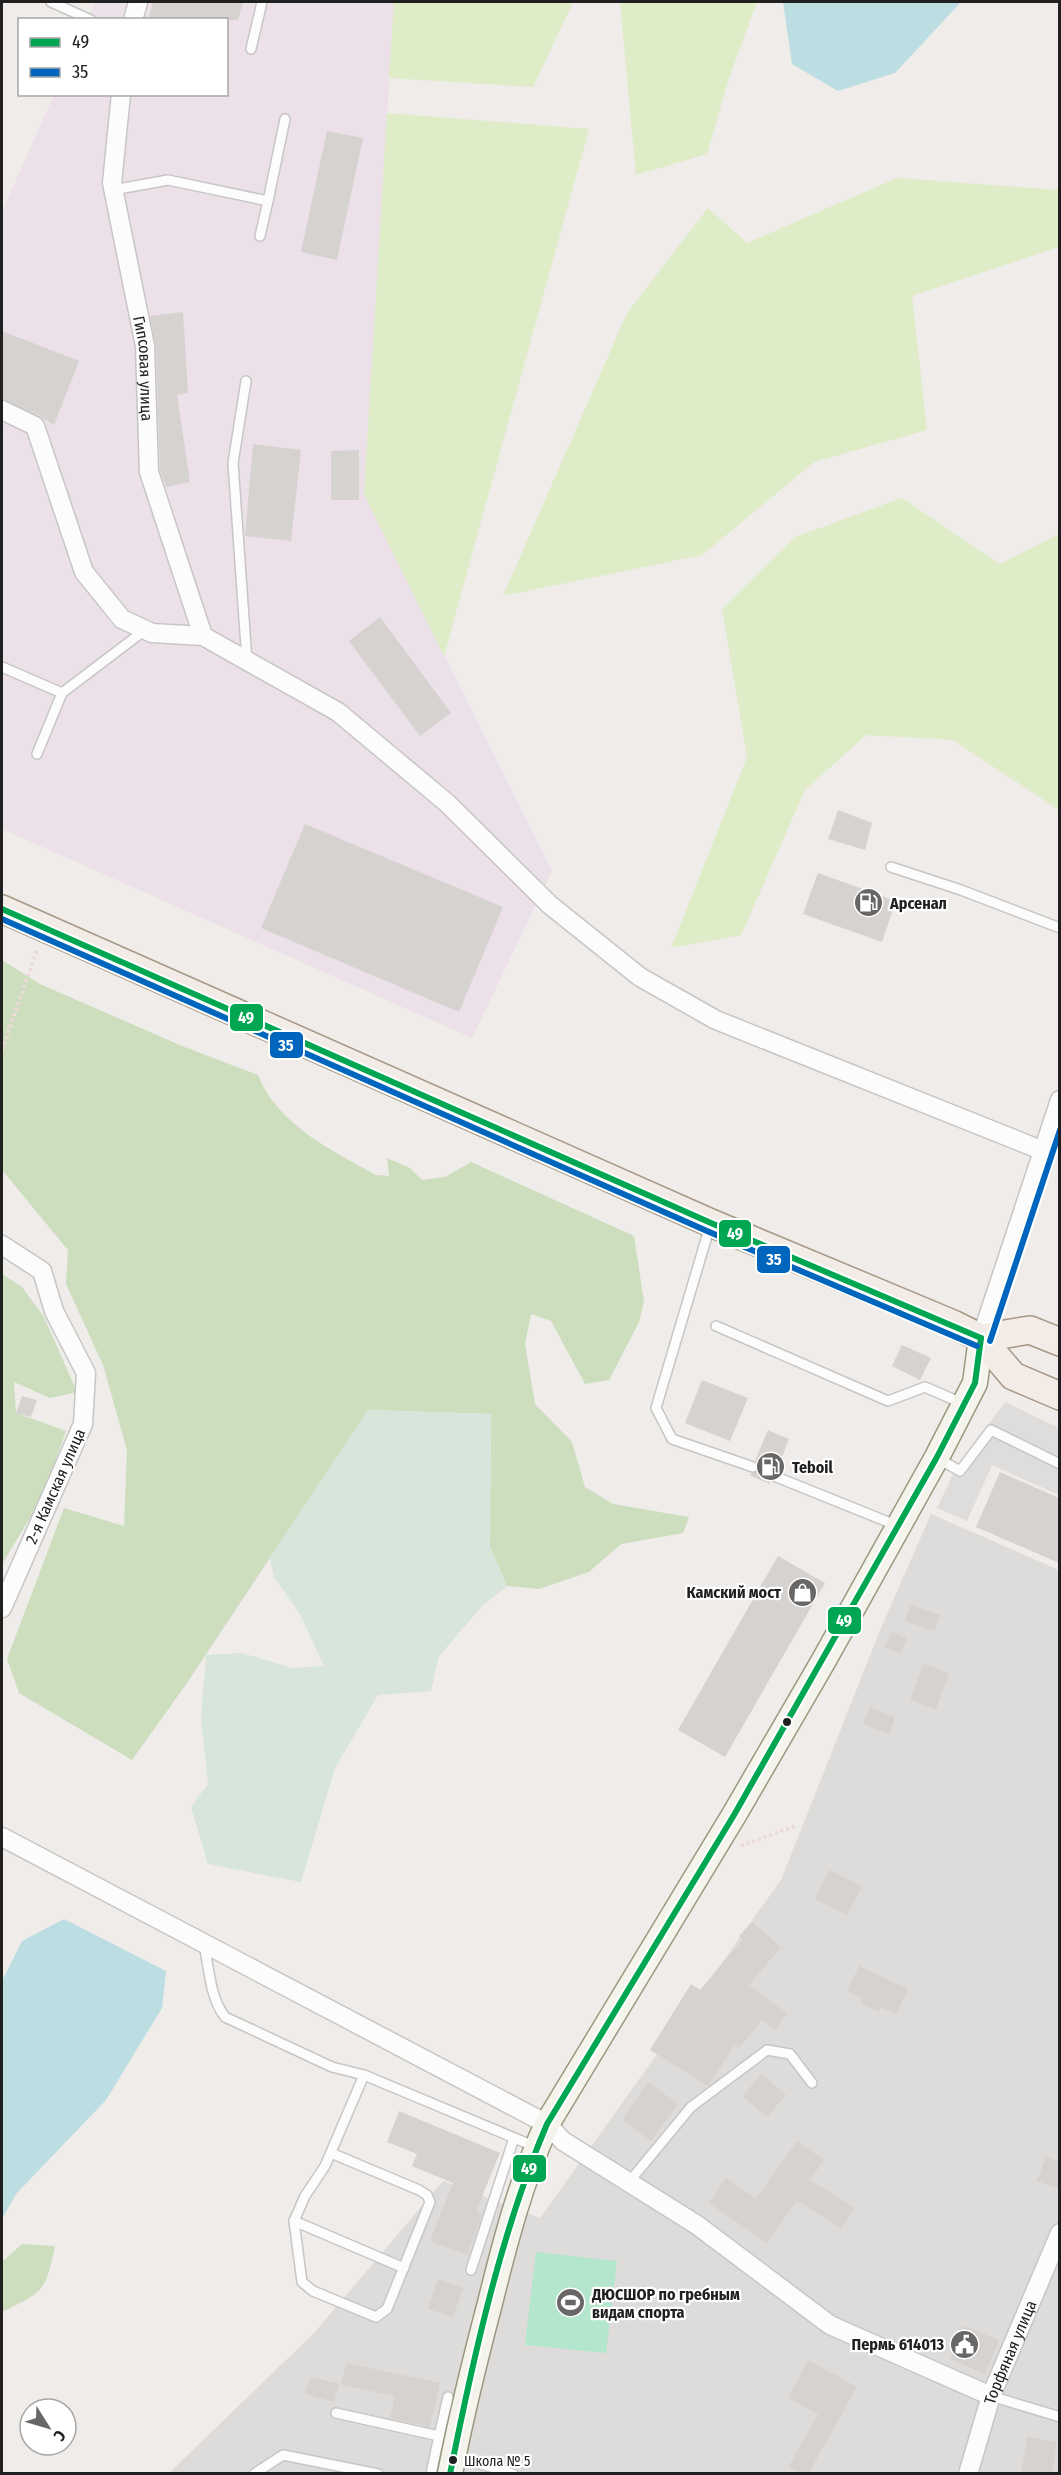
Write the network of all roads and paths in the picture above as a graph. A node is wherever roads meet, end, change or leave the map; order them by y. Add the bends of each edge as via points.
1 (51, 2) edge
2 (138, 2) edge
3 (262, 2) edge
4 (87, 18) edge
5 (134, 18) edge
6 (251, 49) dead end
7 (121, 96) edge
8 (285, 119) dead end
9 (113, 190) junction
10 (268, 201) junction
11 (260, 236) dead end
12 (246, 381) dead end
13 (2, 410) edge
14 (145, 630) junction
15 (203, 636) junction
16 (247, 661) junction
17 (2, 667) edge
18 (62, 693) junction
19 (37, 754) dead end
20 (891, 867) dead end
21 (2, 909) edge
22 (1059, 928) edge
23 (38, 949) dead end
24 (2, 1050) edge
25 (1059, 1100) edge
26 (1041, 1150) junction
27 (711, 1223) junction
28 (2, 1245) edge
29 (716, 1326) dead end
30 (981, 1338) junction
31 (1059, 1342) edge
32 (1059, 1396) edge
33 (964, 1404) junction
34 (937, 1457) junction
35 (1059, 1464) edge
36 (753, 1467) dead end
37 (774, 1476) dead end
38 (898, 1526) junction
39 (2, 1608) edge
40 (795, 1826) dead end
41 (2, 1837) edge
42 (741, 1846) dead end
43 (203, 1941) junction
44 (364, 2075) junction
45 (812, 2083) dead end
46 (547, 2124) junction
47 (514, 2138) junction
48 (536, 2147) junction
49 (331, 2153) junction
50 (629, 2182) junction
51 (294, 2221) junction
52 (1059, 2233) edge
53 (487, 2262) junction
54 (404, 2268) junction
55 (471, 2270) dead end
56 (448, 2397) dead end
57 (991, 2397) junction
58 (336, 2413) dead end
59 (1059, 2417) edge
60 (439, 2436) junction
61 (452, 2464) edge
62 (254, 2474) edge
63 (378, 2474) edge
64 (431, 2474) edge
65 (513, 2474) edge
66 (968, 2474) edge

1 - 4 lane
2 - 5 street
3 - 6 lane
7 - 9 street, Гипсовая улица
8 - 10 lane
9 - 10 lane via 168,180
9 - 15 street, Гипсовая улица via 145,346 149,472
10 - 11 lane
12 - 16 lane via 233,463
13 - 14 street via 35,426 84,572 122,619
14 - 15 street
14 - 18 lane
15 - 16 street
16 - 26 street via 338,712 447,803 550,905 640,977 716,1020
17 - 18 lane
18 - 19 lane
20 - 22 lane
21 - 27 main road
23 - 24 path
25 - 26 street
26 - 30 street
27 - 30 main road
27 - 36 lane via 656,1408 672,1438
28 - 39 street, 2-я Камская улица via 42,1271 54,1311 86,1373 83,1424
29 - 33 lane via 888,1401 925,1387
30 - 31 main road via 1030,1330
30 - 32 main road via 1013,1376
30 - 33 street via 975,1383
33 - 34 street
34 - 35 lane via 960,1471 991,1430
34 - 38 street
37 - 38 lane
38 - 46 street via 734,1815
40 - 42 path
41 - 43 street
43 - 44 lane via 216,2003 225,2017 332,2067
43 - 46 street
44 - 47 lane
44 - 49 lane
45 - 50 lane via 790,2054 767,2050 691,2107
46 - 48 street
46 - 50 street via 563,2141
47 - 48 lane
47 - 53 lane
48 - 53 street
49 - 51 lane
49 - 54 lane via 427,2196 428,2212
50 - 57 street via 697,2225 830,2325
51 - 54 lane
51 - 54 lane via 302,2282 313,2291 369,2315 382,2315
52 - 57 street, Торфяная улица
53 - 55 lane
53 - 61 street
56 - 60 lane
57 - 59 lane
57 - 66 street, Торфяная улица
58 - 60 lane
60 - 64 lane
61 - 65 lane
62 - 63 lane via 283,2456

